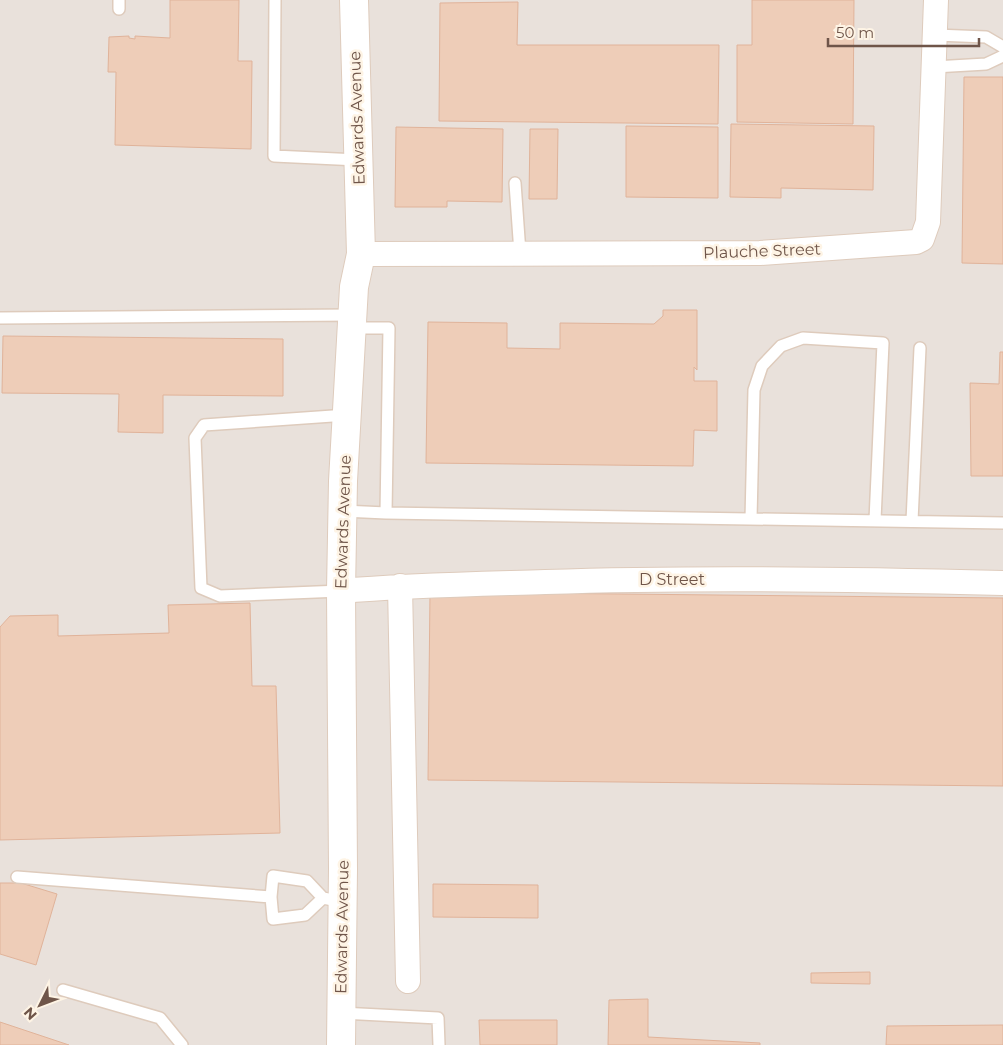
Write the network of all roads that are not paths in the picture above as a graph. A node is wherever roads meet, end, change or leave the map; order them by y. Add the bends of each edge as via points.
1 (275, 0) edge
2 (354, 0) edge
3 (936, 0) edge
4 (936, 35) junction
5 (1003, 47) edge
6 (1003, 56) edge
7 (934, 67) junction
8 (358, 160) junction
9 (515, 183) dead end
10 (361, 254) junction
11 (520, 254) junction
12 (0, 318) edge
13 (352, 322) junction
14 (920, 348) dead end
15 (347, 415) junction
16 (343, 511) junction
17 (386, 513) junction
18 (751, 519) junction
19 (875, 520) junction
20 (912, 521) junction
21 (1003, 523) edge
22 (1003, 583) edge
23 (400, 586) junction
24 (341, 591) junction
25 (17, 877) dead end
26 (271, 897) junction
27 (333, 900) junction
28 (408, 981) dead end
29 (63, 990) dead end
30 (341, 1013) junction
31 (182, 1045) edge
32 (341, 1045) edge
33 (439, 1045) edge

1 - 8 lane via 274,156
2 - 8 street, Edwards Avenue
3 - 4 street, Plauche Street
4 - 5 lane via 986,37
4 - 7 street, Plauche Street
6 - 7 lane via 986,64
7 - 11 street, Plauche Street via 928,222 922,239 916,242 760,253
8 - 10 street, Edwards Avenue
9 - 11 lane
10 - 11 street, Plauche Street
10 - 13 street, Edwards Avenue via 354,287
12 - 13 lane
13 - 15 street, Edwards Avenue
13 - 17 lane via 389,328
14 - 20 lane
15 - 16 street, Edwards Avenue
15 - 24 lane via 204,425 195,438 201,588 220,596
16 - 17 lane
16 - 24 street, Edwards Avenue
17 - 18 lane
18 - 19 lane
18 - 19 lane via 754,390 762,366 781,346 804,338 883,343
19 - 20 lane
20 - 21 lane
22 - 23 street, D Street via 649,579
23 - 24 street, D Street
23 - 28 street
24 - 27 street, Edwards Avenue
25 - 26 lane
26 - 27 lane via 273,918 305,915
26 - 27 lane via 273,876 307,881
27 - 30 street, Edwards Avenue
29 - 31 lane via 160,1018
30 - 32 street, Edwards Avenue
30 - 33 lane via 438,1018

